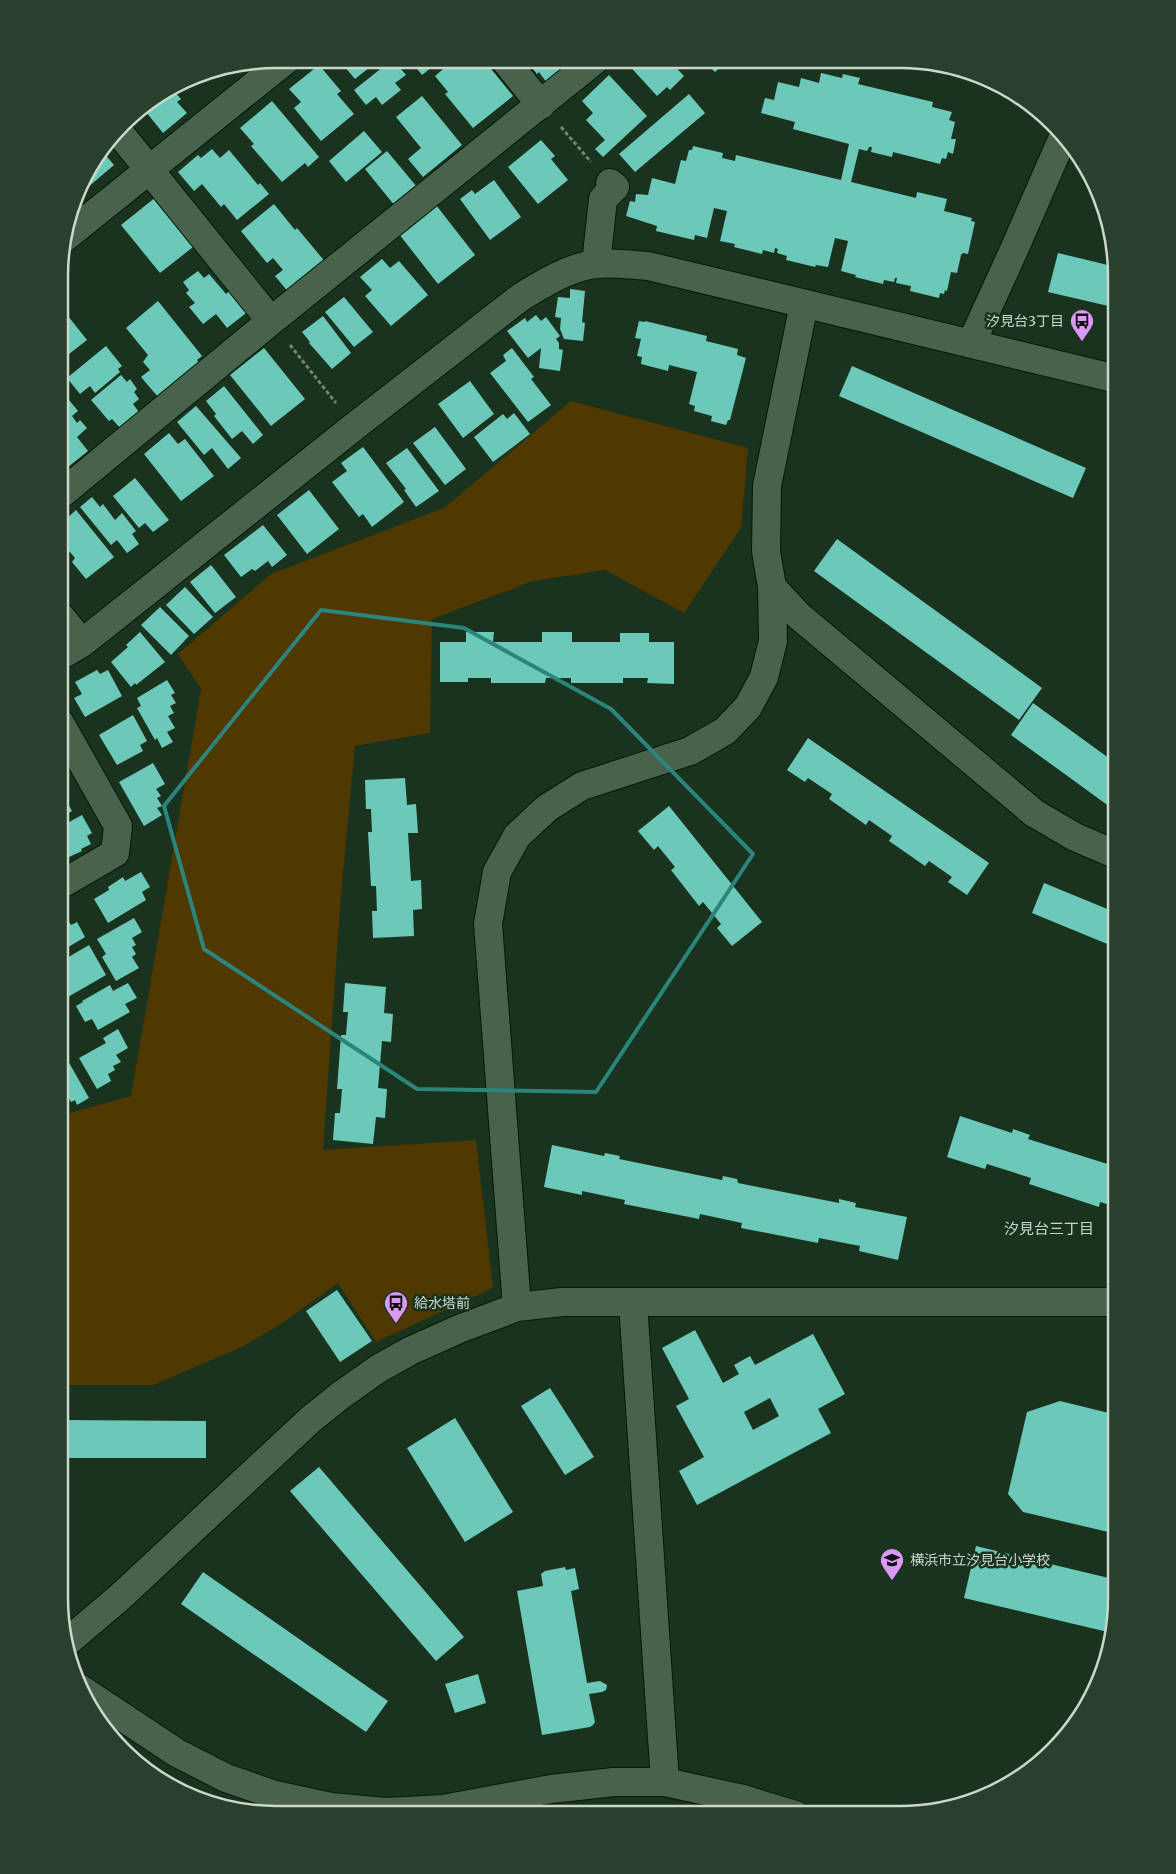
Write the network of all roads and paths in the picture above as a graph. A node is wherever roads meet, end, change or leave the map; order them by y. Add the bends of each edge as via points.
1 (276, 68) edge
2 (511, 68) edge
3 (585, 68) edge
4 (541, 105) junction
5 (121, 135) edge
6 (1061, 143) edge
7 (149, 170) junction
8 (610, 183) joint
9 (73, 231) edge
10 (596, 264) junction
11 (804, 304) junction
12 (272, 321) junction
13 (970, 344) junction
14 (1108, 377) edge
15 (355, 426) junction
16 (68, 488) edge
17 (772, 587) junction
18 (71, 650) edge
19 (68, 737) edge
20 (1108, 852) edge
21 (68, 880) edge
22 (1108, 1302) edge
23 (633, 1303) junction
24 (517, 1307) junction
25 (72, 1638) edge
26 (92, 1697) edge
27 (665, 1782) junction
28 (327, 1806) edge
29 (459, 1806) edge
30 (766, 1806) edge

1 - 7 street
2 - 4 street
3 - 4 street
4 - 8 path
4 - 12 street
5 - 7 street
6 - 13 street
7 - 9 street
7 - 12 street
8 - 10 street via 615,187 603,199
10 - 11 street via 648,266
10 - 15 street via 547,281 521,298
11 - 13 street
11 - 17 street via 767,486 766,551
12 - 15 path
12 - 16 street
13 - 14 street
15 - 18 street
17 - 20 street via 799,616 1034,813
17 - 24 street via 773,642 764,677 748,707 725,731 690,751 582,786 570,793 547,808 517,836 497,872 488,924
19 - 21 street via 118,826 114,853
22 - 23 street
23 - 24 street via 562,1302
23 - 27 street
24 - 25 street via 410,1351 341,1395
26 - 28 street via 177,1753 226,1778 275,1795
27 - 29 street via 614,1782 551,1789
27 - 30 street

